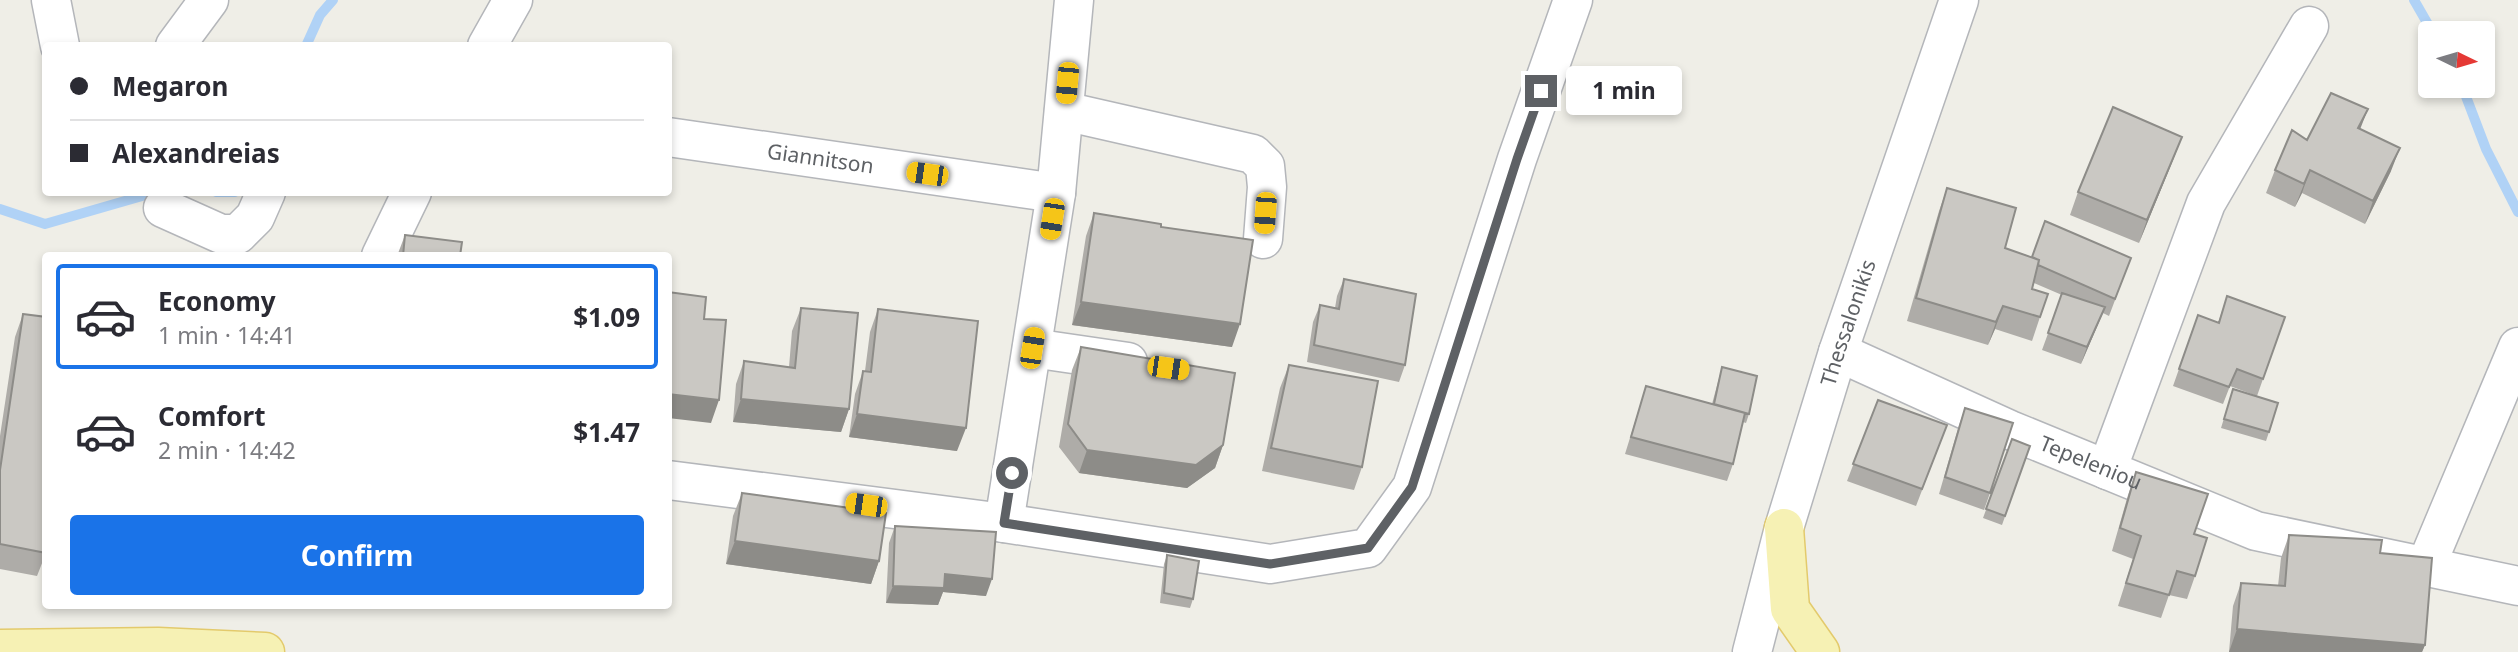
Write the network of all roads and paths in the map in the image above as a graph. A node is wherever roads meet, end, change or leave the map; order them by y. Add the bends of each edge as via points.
1 (51, 0) edge
2 (209, 0) edge
3 (513, 0) edge
4 (1074, 0) edge
5 (1573, 0) edge
6 (1959, 0) edge
7 (2309, 26) dead end
8 (59, 42) edge
9 (178, 42) edge
10 (489, 42) edge
11 (1064, 111) junction
12 (672, 137) edge
13 (1056, 193) junction
14 (264, 196) edge
15 (410, 196) edge
16 (163, 208) dead end
17 (1263, 239) dead end
18 (383, 252) edge
19 (2518, 347) edge
20 (1032, 348) junction
21 (1838, 352) junction
22 (1168, 368) edge
23 (2107, 470) junction
24 (672, 481) edge
25 (1004, 523) junction
26 (1784, 528) junction
27 (2426, 566) junction
28 (2518, 586) edge
29 (0, 649) edge
30 (265, 652) edge
31 (1752, 652) edge
32 (1820, 652) edge

1 - 8 street
2 - 9 street
3 - 10 street
4 - 11 street
5 - 25 street via 1412,487 1368,548 1270,564
6 - 21 street, Thessalonikis
7 - 23 street via 2206,203
11 - 13 street
11 - 17 street via 1253,154 1265,166
12 - 13 street, Giannitson
13 - 20 street
14 - 16 street via 255,217 238,234 221,234
15 - 18 street
19 - 27 street
20 - 22 street
20 - 25 street
21 - 23 street, Tepeleniou
21 - 26 street, Thessalonikis
23 - 27 street, Tepeleniou via 2256,531
24 - 25 street
26 - 31 street, Thessalonikis
26 - 32 main road via 1790,608
27 - 28 street, Tepeleniou
29 - 30 main road via 158,647

